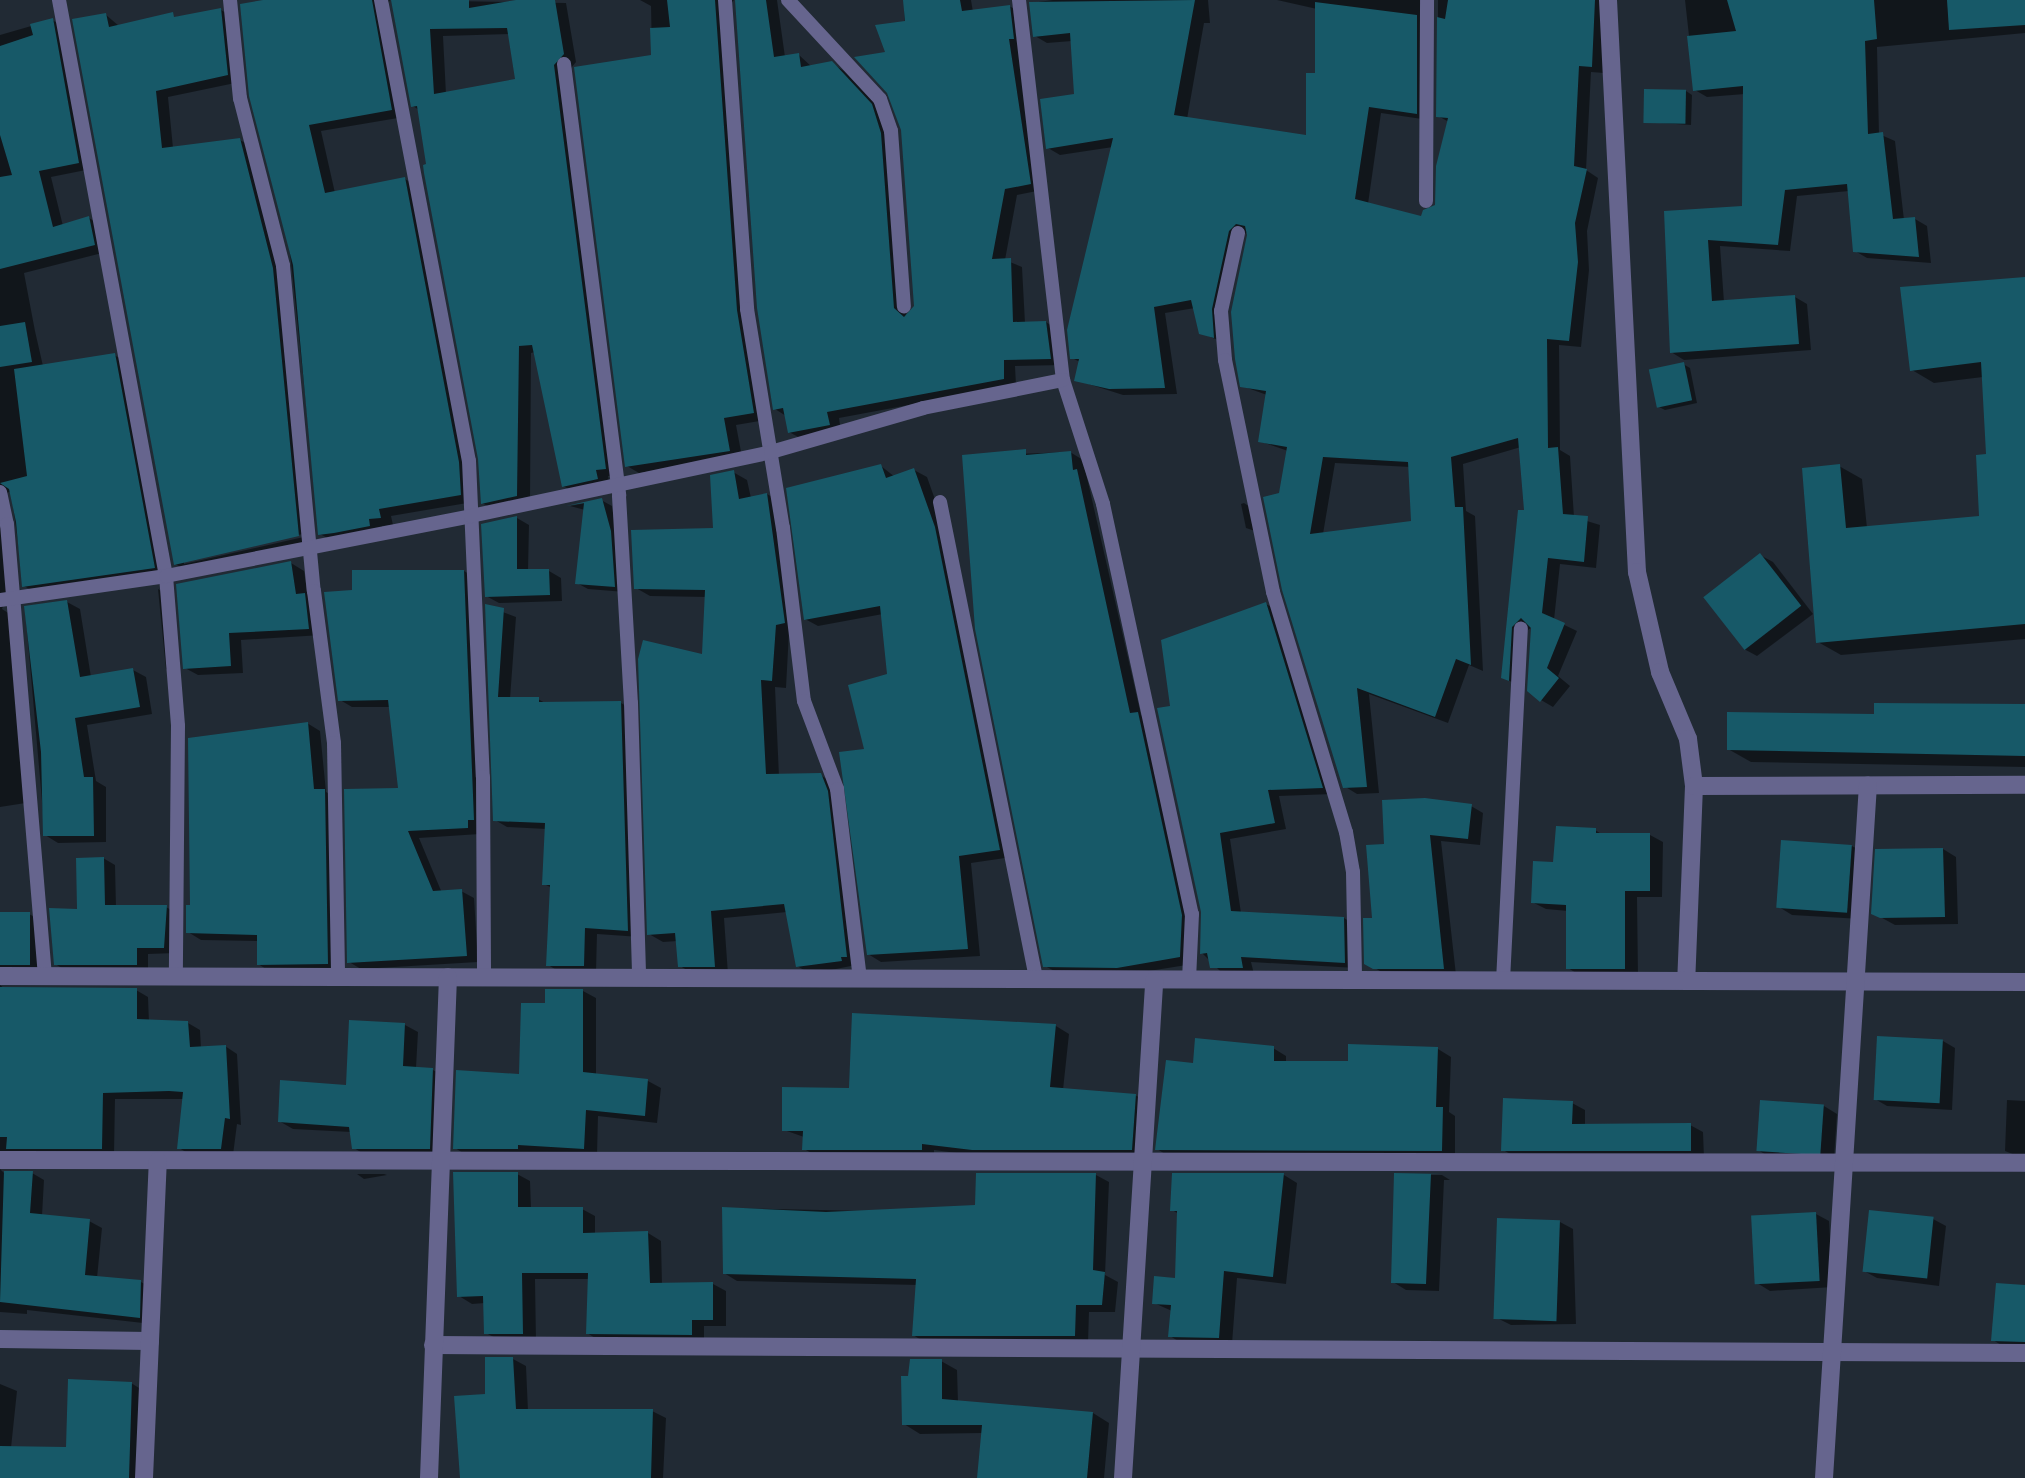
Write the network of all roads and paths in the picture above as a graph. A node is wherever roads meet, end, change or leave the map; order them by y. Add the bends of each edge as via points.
1 (59, 0) edge
2 (230, 0) edge
3 (381, 0) edge
4 (725, 0) edge
5 (788, 0) edge
6 (1019, 0) edge
7 (1427, 0) edge
8 (1608, 0) edge
9 (564, 64) dead end
10 (1426, 201) dead end
11 (1238, 233) dead end
12 (904, 307) dead end
13 (1063, 380) junction
14 (771, 452) junction
15 (617, 485) junction
16 (0, 492) edge
17 (940, 502) dead end
18 (471, 516) junction
19 (310, 547) junction
20 (166, 576) junction
21 (7, 600) edge
22 (1521, 628) dead end
23 (2025, 785) edge
24 (1693, 786) junction
25 (1868, 786) junction
26 (0, 976) edge
27 (45, 976) junction
28 (176, 976) junction
29 (338, 977) junction
30 (448, 977) junction
31 (484, 978) junction
32 (639, 978) junction
33 (860, 980) junction
34 (1036, 980) junction
35 (1154, 981) junction
36 (1189, 981) junction
37 (1355, 981) junction
38 (1503, 981) junction
39 (1686, 982) junction
40 (1856, 982) junction
41 (2025, 982) edge
42 (0, 1160) edge
43 (1844, 1160) junction
44 (158, 1161) junction
45 (440, 1162) junction
46 (2025, 1163) edge
47 (1143, 1164) junction
48 (0, 1339) edge
49 (150, 1341) junction
50 (433, 1345) junction
51 (1133, 1348) junction
52 (1832, 1352) junction
53 (2025, 1353) edge
54 (144, 1478) edge
55 (429, 1478) edge
56 (1123, 1478) edge
57 (1824, 1478) edge

1 - 20 lane
2 - 19 lane via 240,98 283,267
3 - 18 lane via 469,461
4 - 14 lane via 747,309
5 - 12 lane via 880,99 891,131
6 - 13 lane
7 - 10 lane
8 - 24 street via 1637,572 1660,672 1688,739
9 - 15 lane
11 - 37 lane via 1221,311 1225,359 1273,592 1346,832 1353,873
13 - 14 lane via 923,408
13 - 36 lane via 1104,504 1192,914
14 - 15 lane
14 - 33 lane via 804,701 837,789
15 - 18 lane
15 - 32 lane via 631,704
16 - 21 lane
17 - 34 lane
18 - 19 lane
18 - 31 lane via 484,777
19 - 20 lane
19 - 29 lane via 334,743
20 - 21 lane
20 - 28 lane via 178,726
21 - 27 lane
22 - 38 lane
23 - 25 street
24 - 25 street
24 - 39 street
25 - 40 street
26 - 27 street
27 - 28 street
28 - 29 street
29 - 30 street
30 - 31 street
30 - 45 street
31 - 32 street
32 - 33 street
33 - 34 street
34 - 35 street
35 - 36 street
35 - 47 street
36 - 37 street
37 - 38 street
38 - 39 street
39 - 40 street
40 - 41 street
40 - 43 street
42 - 44 street
43 - 46 street
43 - 47 street
43 - 52 street
44 - 45 street
44 - 49 street
45 - 47 street
45 - 50 street
47 - 51 street
48 - 49 street
49 - 54 street
50 - 51 street
50 - 55 street
51 - 52 street
51 - 56 street
52 - 53 street
52 - 57 street

